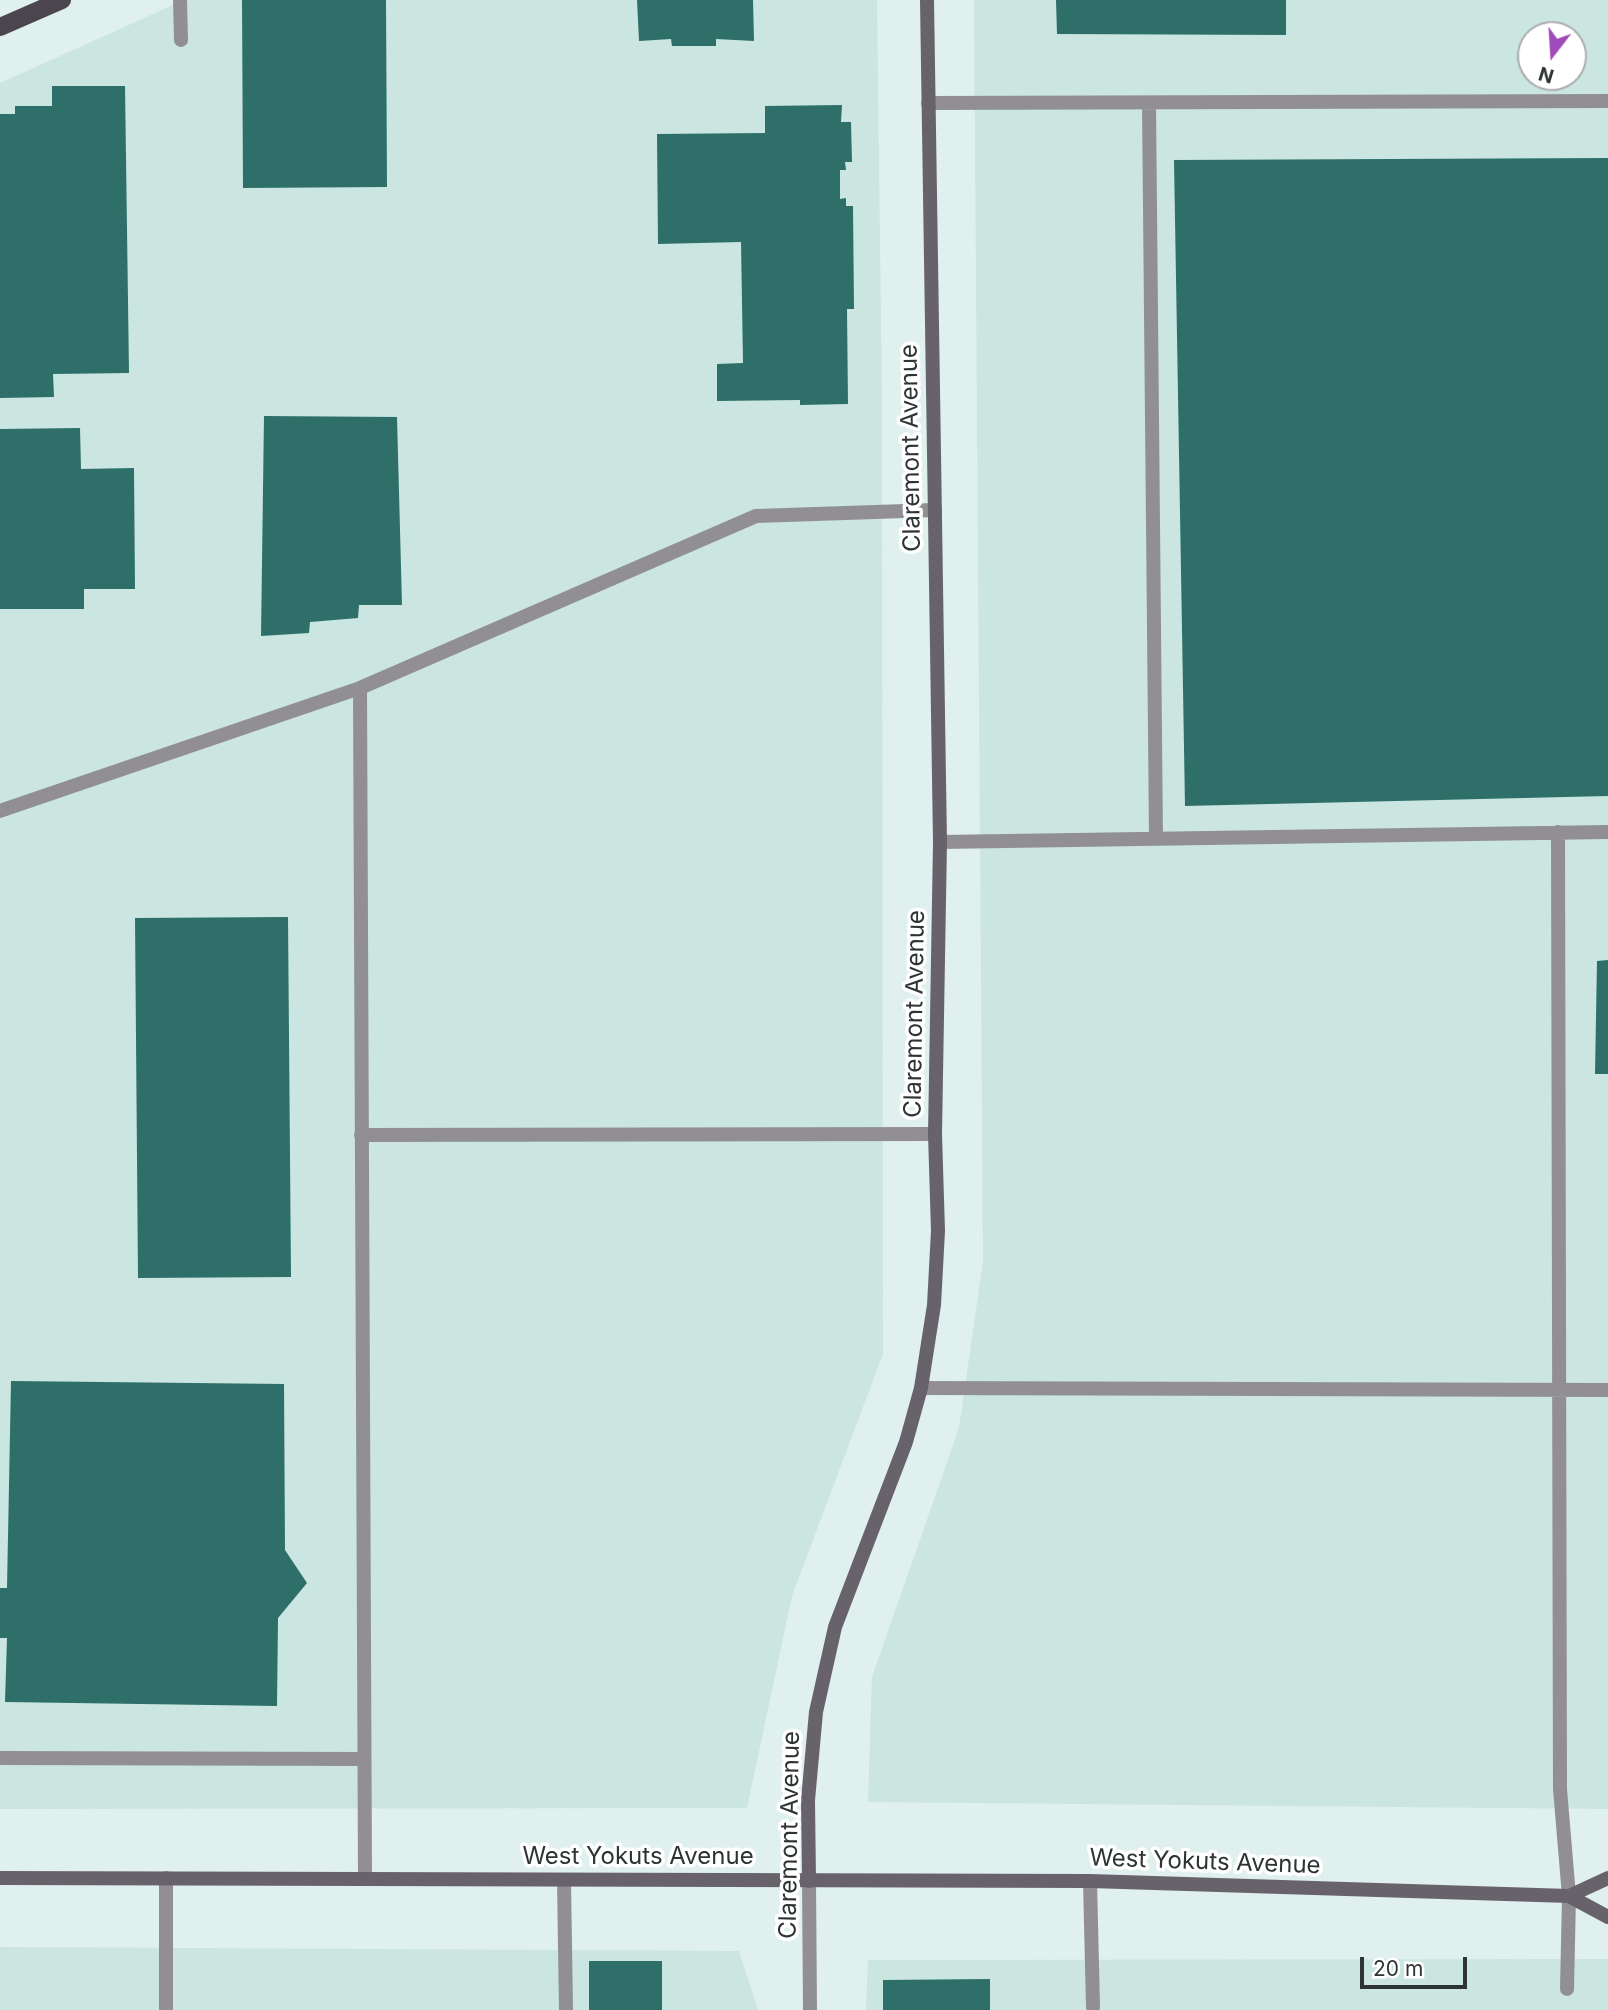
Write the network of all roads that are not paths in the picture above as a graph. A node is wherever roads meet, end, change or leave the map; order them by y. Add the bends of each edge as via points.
1 (62, 0) edge
2 (180, 0) edge
3 (927, 0) edge
4 (0, 27) edge
5 (181, 40) dead end
6 (1608, 102) edge
7 (928, 103) junction
8 (1149, 103) junction
9 (935, 510) junction
10 (360, 688) junction
11 (0, 811) edge
12 (1558, 832) junction
13 (1608, 832) edge
14 (1156, 838) junction
15 (940, 842) junction
16 (935, 1134) junction
17 (362, 1135) junction
18 (921, 1388) junction
19 (1559, 1390) junction
20 (1608, 1390) edge
21 (0, 1759) edge
22 (363, 1759) junction
23 (0, 1878) edge
24 (166, 1878) junction
25 (1608, 1878) edge
26 (365, 1879) junction
27 (564, 1880) junction
28 (809, 1881) junction
29 (1090, 1881) junction
30 (1569, 1896) junction
31 (1608, 1917) edge
32 (1567, 1989) dead end
33 (1093, 2007) dead end
34 (166, 2008) dead end
35 (566, 2010) edge
36 (810, 2010) edge

1 - 4 main road
2 - 5 street
3 - 7 street, Claremont Avenue
6 - 8 street
7 - 8 street
7 - 9 street, Claremont Avenue
8 - 14 street
9 - 10 street via 756,516
9 - 15 street, Claremont Avenue
10 - 11 street
10 - 17 street
12 - 13 street
12 - 14 street
12 - 19 street
14 - 15 street
15 - 16 street, Claremont Avenue
16 - 17 street
16 - 18 street, Claremont Avenue via 938,1231 934,1305
17 - 22 street
18 - 19 street
18 - 28 street, Claremont Avenue via 906,1442 835,1627 816,1712 808,1800
19 - 20 street
19 - 30 street via 1560,1789
21 - 22 street
22 - 26 street
23 - 24 street, West Yokuts Avenue
24 - 26 street, West Yokuts Avenue
24 - 34 street
25 - 30 street, West Yokuts Avenue
26 - 27 street, West Yokuts Avenue
27 - 28 street, West Yokuts Avenue
27 - 35 street
28 - 29 street, West Yokuts Avenue
28 - 36 street, Claremont Avenue
29 - 30 street, West Yokuts Avenue
29 - 33 street
30 - 31 street, West Yokuts Avenue
30 - 32 street

